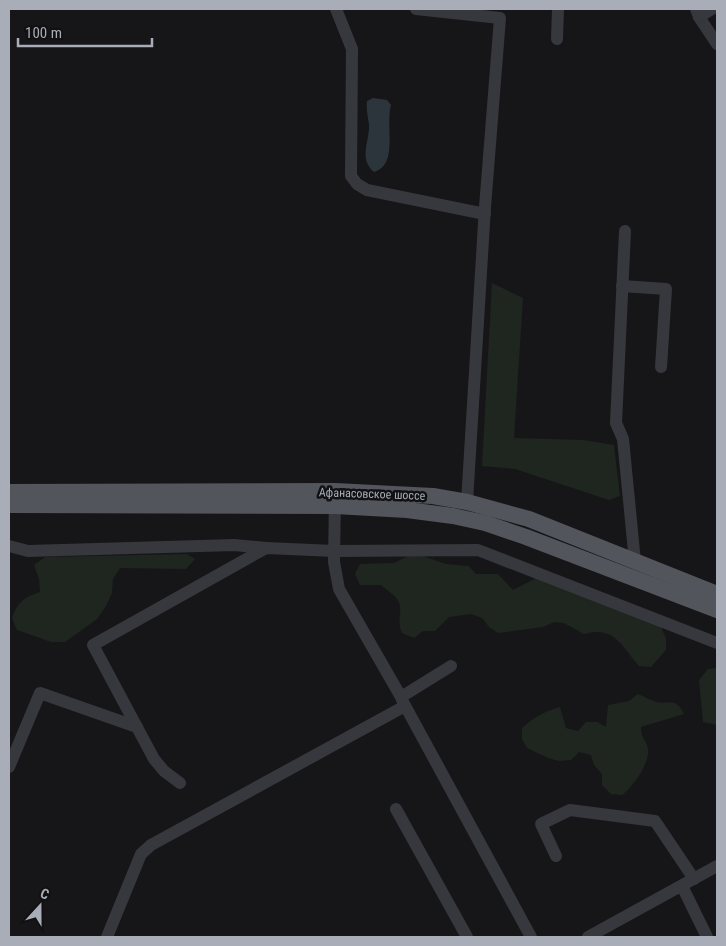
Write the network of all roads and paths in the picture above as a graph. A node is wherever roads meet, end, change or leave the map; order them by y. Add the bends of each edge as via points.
1 (336, 9) edge
2 (416, 9) edge
3 (558, 9) edge
4 (712, 9) edge
5 (698, 13) edge
6 (556, 39) dead end
7 (717, 44) edge
8 (485, 214) junction
9 (625, 231) dead end
10 (622, 286) junction
11 (662, 367) dead end
12 (9, 492) edge
13 (335, 499) junction
14 (467, 502) junction
15 (9, 505) edge
16 (9, 546) edge
17 (266, 548) junction
18 (334, 551) junction
19 (635, 562) junction
20 (717, 594) edge
21 (717, 610) edge
22 (717, 643) edge
23 (451, 666) dead end
24 (403, 701) junction
25 (137, 727) junction
26 (9, 767) edge
27 (180, 783) dead end
28 (396, 808) dead end
29 (556, 856) dead end
30 (717, 866) edge
31 (694, 879) junction
32 (682, 886) junction
33 (107, 937) edge
34 (467, 937) edge
35 (531, 937) edge
36 (588, 937) edge
37 (707, 937) edge

1 - 8 street via 352,49 351,176 367,190
2 - 8 street via 500,18
3 - 6 street
4 - 5 street
5 - 7 street
8 - 14 street
9 - 10 street
10 - 11 street via 666,289
10 - 19 street via 616,422 622,439
12 - 13 main road, Афанасовское шоссе
13 - 14 main road, Афанасовское шоссе via 433,496
13 - 15 main road, Афанасовское шоссе
13 - 18 street
13 - 21 main road, Афанасовское шоссе via 485,523
14 - 19 main road, Афанасовское шоссе via 529,519
16 - 17 street via 28,551 234,545
17 - 18 street
17 - 25 street via 93,645
18 - 22 street via 478,550
18 - 24 street via 339,589
19 - 20 main road, Афанасовское шоссе
23 - 24 street
24 - 33 street via 151,845 141,854
24 - 35 street
25 - 26 street via 40,693
25 - 27 street via 154,759
28 - 34 street
29 - 31 street via 541,824 570,810 655,821
30 - 31 street
31 - 32 street
32 - 36 street
32 - 37 street

